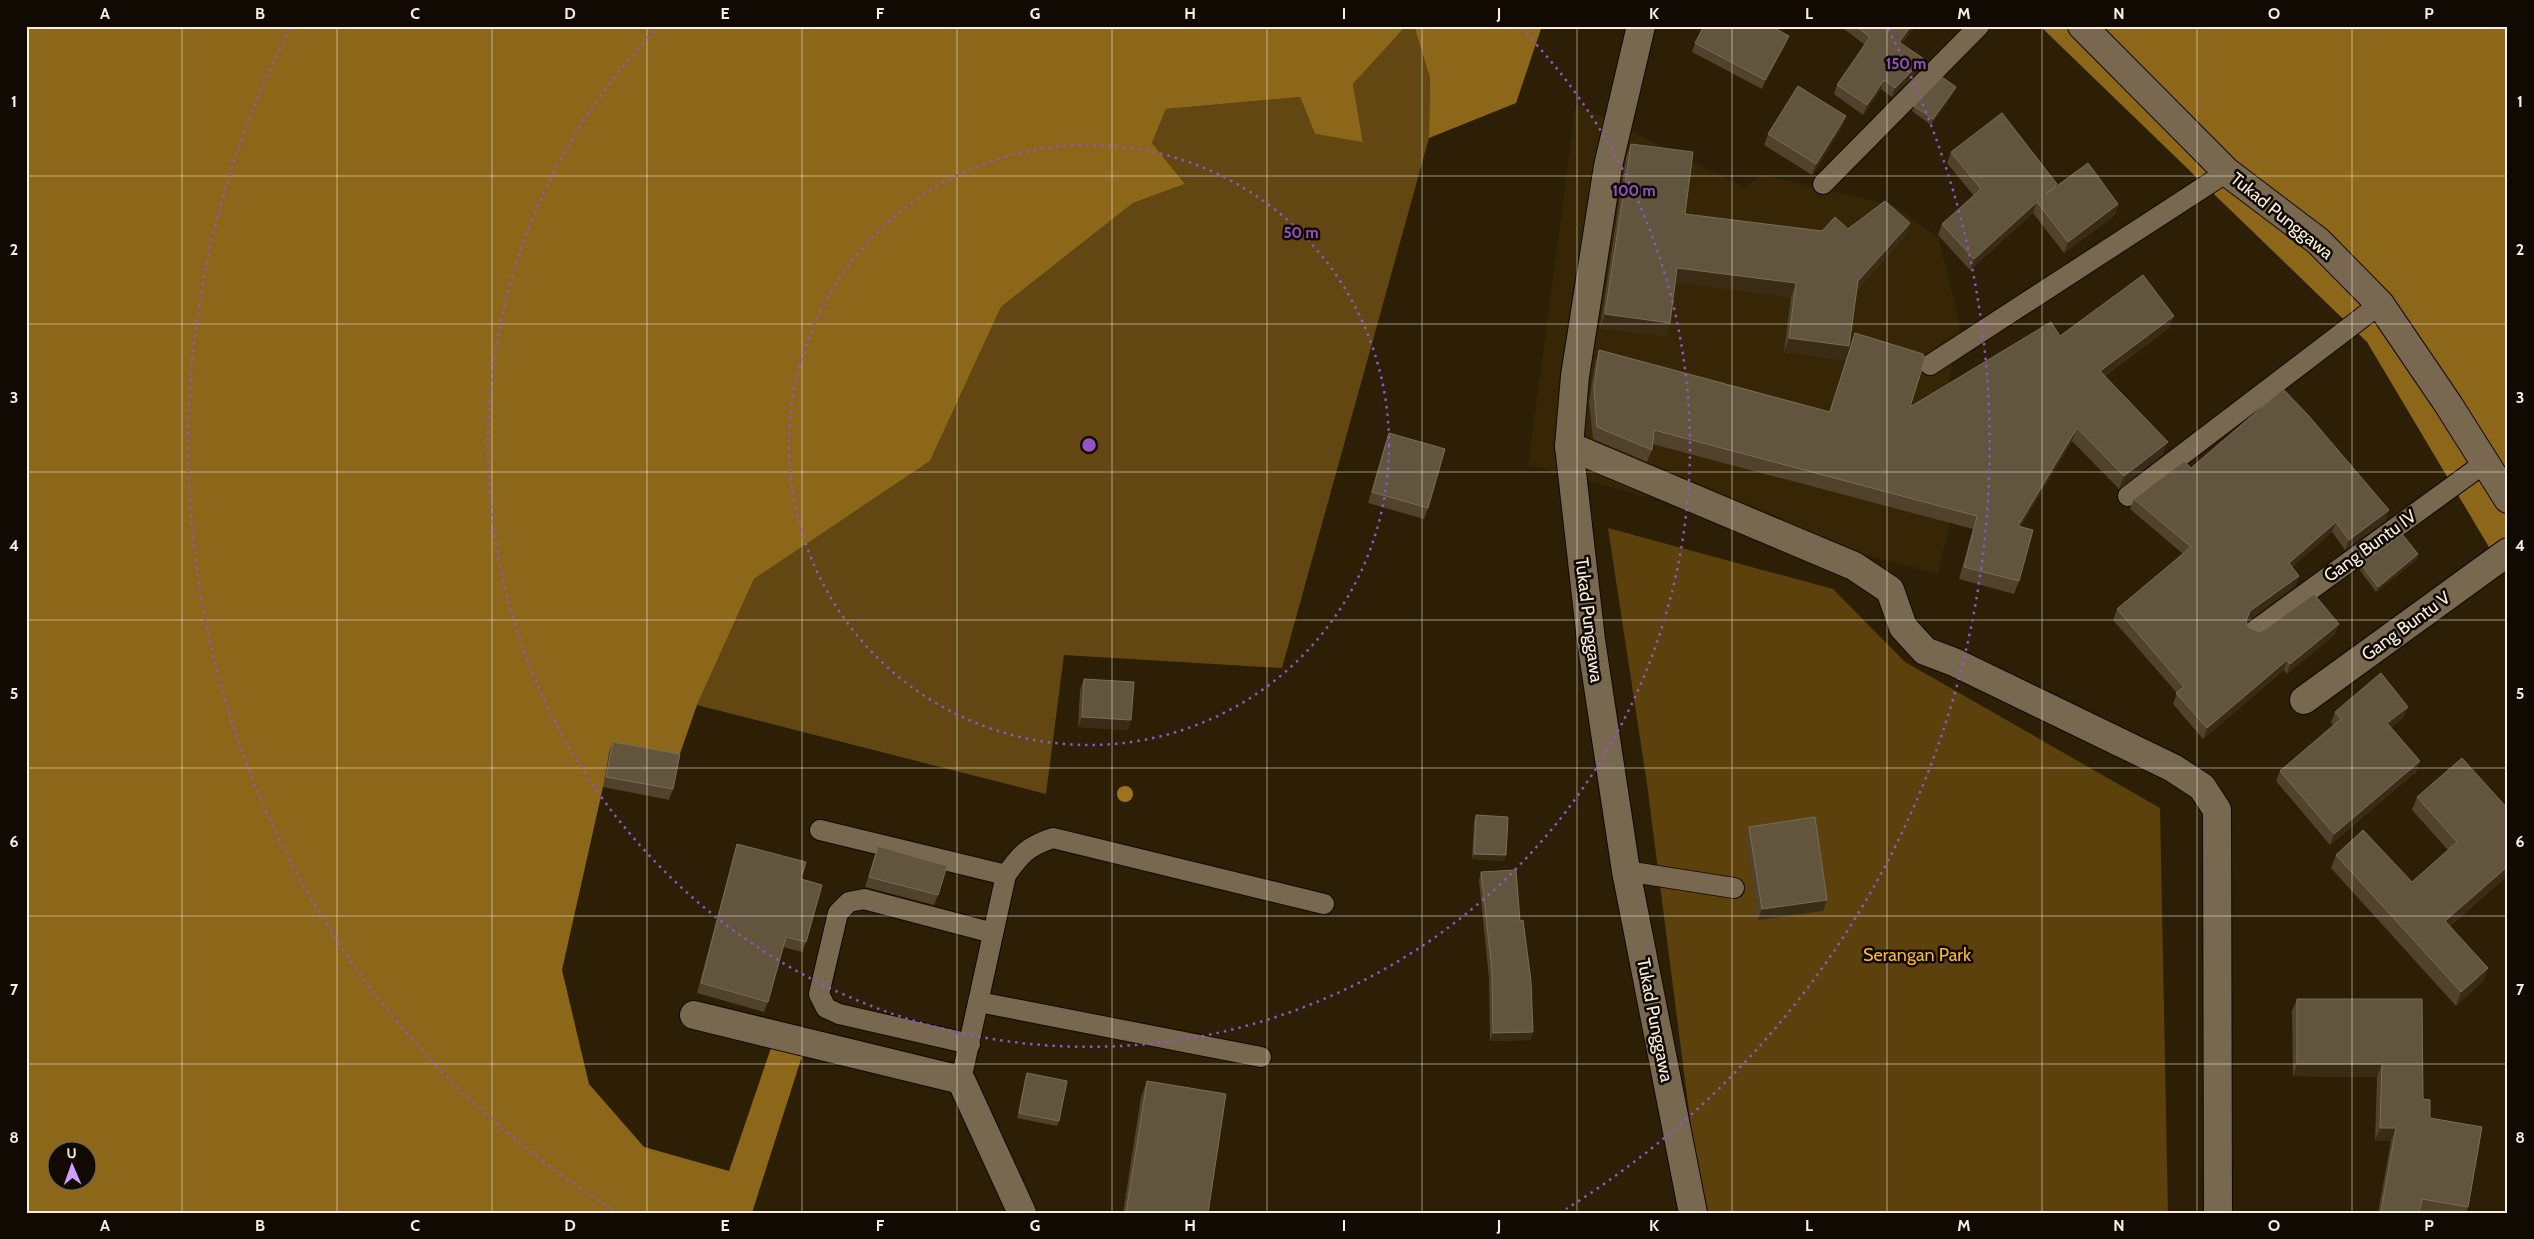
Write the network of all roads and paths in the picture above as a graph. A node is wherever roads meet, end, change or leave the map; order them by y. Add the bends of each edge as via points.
1 (1641, 26) edge
2 (1978, 26) edge
3 (2082, 26) edge
4 (2227, 172) junction
5 (1822, 184) dead end
6 (2380, 304) junction
7 (1930, 365) dead end
8 (1569, 446) junction
9 (2486, 462) junction
10 (2128, 496) edge
11 (2508, 499) edge
12 (2508, 552) edge
13 (2254, 631) edge
14 (2304, 700) dead end
15 (820, 830) dead end
16 (1626, 871) junction
17 (1006, 875) junction
18 (1734, 888) dead end
19 (1324, 904) dead end
20 (993, 933) junction
21 (979, 1002) junction
22 (694, 1015) dead end
23 (970, 1044) junction
24 (1261, 1057) dead end
25 (961, 1080) junction
26 (1022, 1213) edge
27 (1693, 1213) edge
28 (2218, 1213) edge

1 - 8 street, Tukad Punggawa via 1608,166 1575,376
2 - 5 lane
3 - 4 street, Tukad Punggawa
4 - 6 street, Tukad Punggawa via 2318,241
4 - 7 lane
6 - 9 street, Tukad Punggawa
6 - 10 lane
8 - 16 street, Tukad Punggawa via 1590,640
8 - 28 street via 1854,566 1890,590 1903,627 1925,651 2173,768 2202,787 2217,810
9 - 11 street, Tukad Punggawa
9 - 13 lane, Gang Buntu IV
12 - 14 street, Gang Buntu V
15 - 17 lane
16 - 18 lane
16 - 27 street, Tukad Punggawa
17 - 19 lane via 1018,857 1032,845 1053,838
17 - 20 lane
20 - 21 lane
20 - 23 lane via 864,899 848,902 838,913 819,994 826,1008 839,1014
21 - 23 lane
21 - 24 lane
22 - 25 street
23 - 25 lane
25 - 26 street

